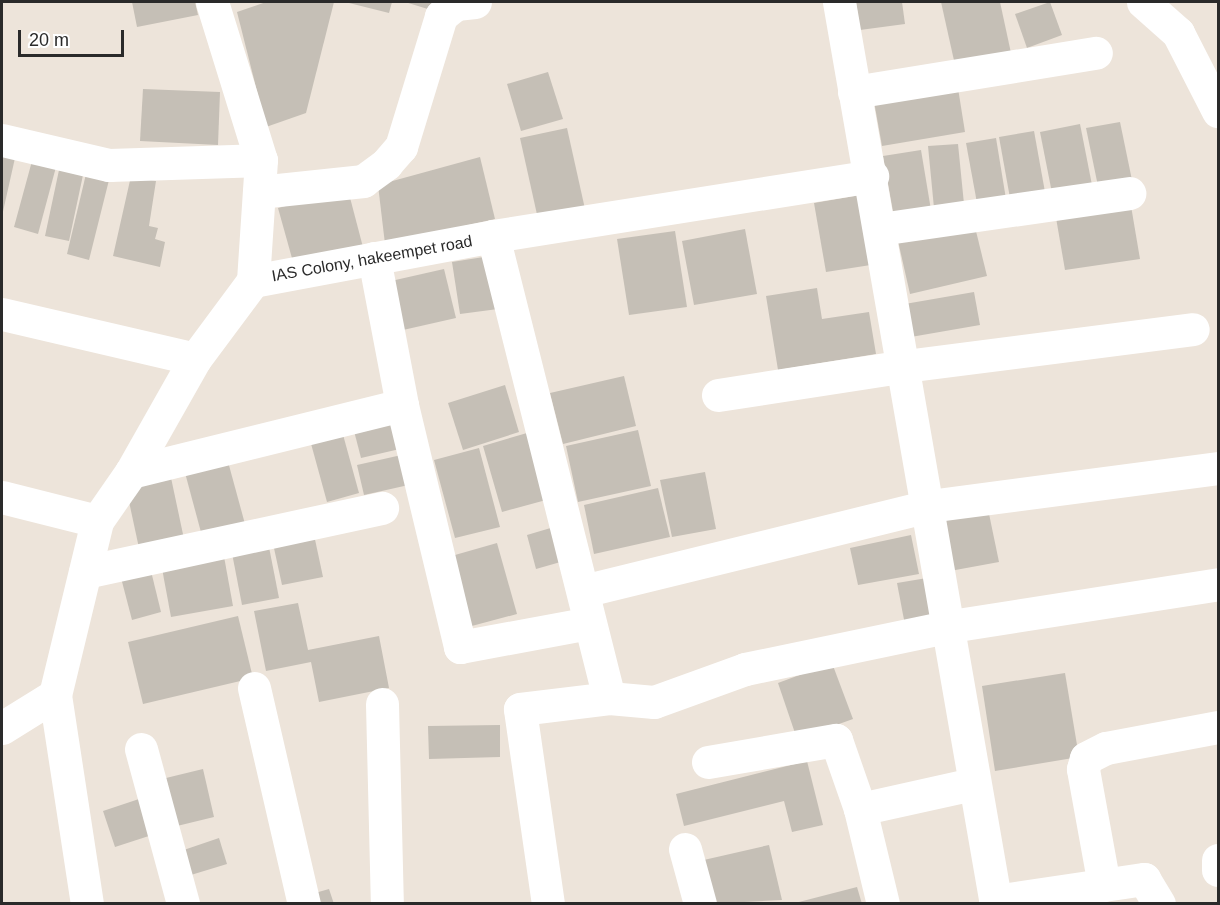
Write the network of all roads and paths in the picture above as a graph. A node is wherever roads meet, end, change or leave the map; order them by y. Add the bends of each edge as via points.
1 (212, 2) edge
2 (475, 2) edge
3 (839, 2) edge
4 (1143, 2) edge
5 (1096, 53) dead end
6 (854, 92) junction
7 (1218, 111) edge
8 (2, 140) edge
9 (261, 160) junction
10 (872, 176) junction
11 (259, 192) junction
12 (1129, 193) dead end
13 (880, 229) junction
14 (494, 236) junction
15 (374, 258) junction
16 (253, 281) junction
17 (2, 314) edge
18 (1193, 329) dead end
19 (195, 359) junction
20 (905, 366) junction
21 (718, 395) dead end
22 (402, 405) junction
23 (1218, 468) edge
24 (131, 472) junction
25 (2, 497) edge
26 (929, 506) junction
27 (382, 508) dead end
28 (97, 521) junction
29 (85, 572) junction
30 (1218, 584) edge
31 (583, 591) junction
32 (589, 623) junction
33 (951, 626) junction
34 (254, 688) dead end
35 (55, 695) junction
36 (609, 698) junction
37 (382, 704) dead end
38 (1218, 727) edge
39 (2, 728) edge
40 (141, 749) dead end
41 (708, 762) dead end
42 (973, 784) junction
43 (860, 809) junction
44 (686, 849) dead end
45 (1218, 860) edge
46 (1218, 870) edge
47 (1104, 885) junction
48 (996, 902) edge
49 (87, 903) edge
50 (183, 903) edge
51 (304, 903) edge
52 (387, 903) edge
53 (548, 903) edge
54 (700, 903) edge
55 (883, 903) edge
56 (1160, 903) edge

1 - 9 street
2 - 11 street via 456,4 441,16 401,147 386,164 363,180
3 - 6 street
4 - 7 street via 1178,33
5 - 6 street
6 - 10 street
8 - 9 street via 109,165
9 - 11 street
10 - 13 street
10 - 14 street, IAS Colony, hakeempet road
11 - 16 street
12 - 13 street
13 - 20 street
14 - 15 street, IAS Colony, hakeempet road
14 - 31 street
15 - 16 street, IAS Colony, hakeempet road
15 - 22 street
16 - 19 street, IAS Colony, hakeempet road
17 - 19 street
18 - 20 street
19 - 24 street, IAS Colony, hakeempet road
20 - 21 street
20 - 26 street
22 - 24 street
22 - 32 street via 460,647
23 - 26 street
24 - 28 street, IAS Colony, hakeempet road
25 - 28 street
26 - 31 street
26 - 33 street
27 - 29 street
28 - 29 street, IAS Colony, hakeempet road
29 - 35 street, IAS Colony, hakeempet road
30 - 33 street
31 - 32 street
32 - 36 street
33 - 36 street via 746,669 654,702
33 - 42 street
34 - 51 street
35 - 39 street
35 - 49 street
36 - 53 street via 520,709
37 - 52 street
38 - 47 street via 1106,748 1086,758 1083,769
40 - 50 street
41 - 43 street via 836,740
42 - 43 street
42 - 48 street
43 - 55 street
44 - 54 street
45 - 46 street
47 - 48 street
47 - 56 street via 1144,879

